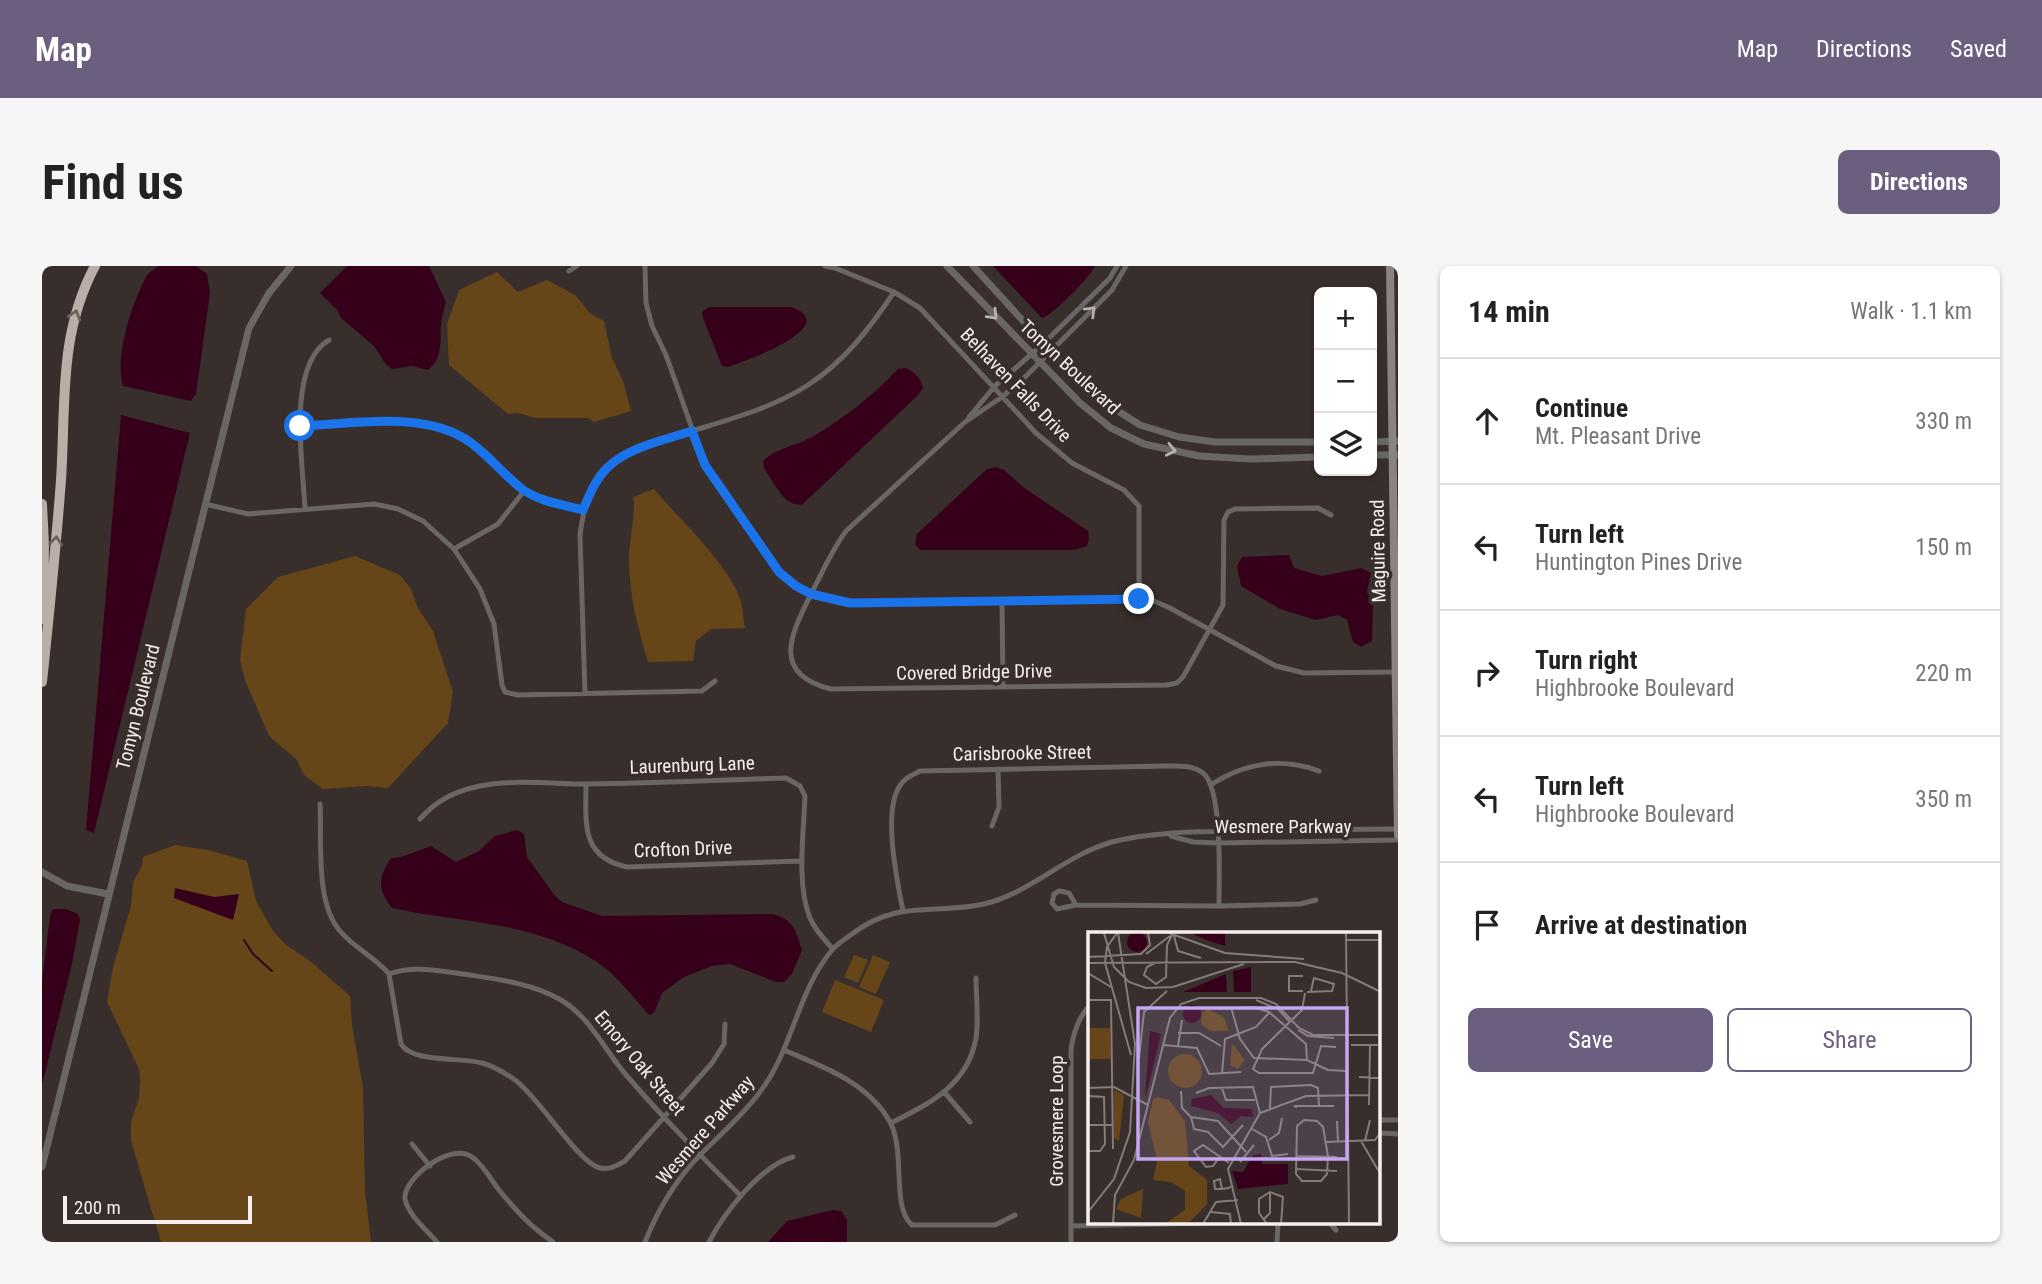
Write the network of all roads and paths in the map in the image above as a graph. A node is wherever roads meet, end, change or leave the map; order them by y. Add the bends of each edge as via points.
1 (95, 266) edge
2 (291, 266) edge
3 (577, 266) edge
4 (645, 266) edge
5 (825, 266) edge
6 (947, 266) edge
7 (973, 266) edge
8 (1117, 266) edge
9 (1126, 266) edge
10 (1390, 266) edge
11 (569, 271) dead end
12 (1110, 278) junction
13 (1117, 284) junction
14 (894, 292) junction
15 (329, 340) dead end
16 (1043, 344) junction
17 (1050, 352) junction
18 (1031, 354) junction
19 (1040, 362) junction
20 (1013, 370) junction
21 (1022, 380) junction
22 (994, 387) junction
23 (1002, 397) junction
24 (965, 422) junction
25 (300, 426) junction
26 (692, 431) junction
27 (1314, 442) edge
28 (1377, 442) edge
29 (1395, 442) edge
30 (1377, 455) edge
31 (1395, 455) edge
32 (1314, 457) edge
33 (524, 491) junction
34 (42, 504) edge
35 (205, 504) junction
36 (305, 508) junction
37 (583, 510) junction
38 (1331, 515) dead end
39 (454, 549) junction
40 (811, 594) junction
41 (1139, 599) junction
42 (1002, 601) junction
43 (1210, 629) junction
44 (42, 644) edge
45 (1397, 672) edge
46 (715, 681) dead end
47 (42, 682) edge
48 (1003, 687) junction
49 (585, 694) junction
50 (998, 769) junction
51 (1319, 771) dead end
52 (586, 784) junction
53 (1212, 784) junction
54 (320, 804) dead end
55 (420, 819) dead end
56 (992, 826) dead end
57 (1398, 829) edge
58 (1218, 832) junction
59 (1168, 835) junction
60 (1398, 835) edge
61 (1398, 840) edge
62 (1218, 843) junction
63 (802, 861) junction
64 (42, 872) edge
65 (108, 894) junction
66 (1316, 900) dead end
67 (1076, 905) junction
68 (1219, 906) junction
69 (903, 911) junction
70 (833, 949) junction
71 (389, 974) junction
72 (976, 978) dead end
73 (1088, 1008) edge
74 (725, 1024) dead end
75 (784, 1050) junction
76 (945, 1093) junction
77 (663, 1116) junction
78 (1380, 1120) edge
79 (1398, 1120) edge
80 (970, 1122) dead end
81 (891, 1123) junction
82 (1380, 1133) edge
83 (1398, 1133) edge
84 (412, 1144) dead end
85 (700, 1155) junction
86 (793, 1157) dead end
87 (430, 1166) junction
88 (42, 1167) edge
89 (741, 1196) junction
90 (1015, 1215) dead end
91 (1161, 1224) edge
92 (1277, 1224) edge
93 (1331, 1224) edge
94 (1071, 1226) junction
95 (1336, 1230) dead end
96 (437, 1242) edge
97 (553, 1242) edge
98 (645, 1242) edge
99 (709, 1242) edge
100 (1071, 1242) edge
101 (1277, 1242) edge

47 -> 1 highway via 70,330
2 - 35 street, Tomyn Boulevard via 268,293 249,328
3 - 11 street
4 - 26 street via 652,326
5 - 14 street, Belhaven Falls Drive
6 -> 18 street, Tomyn Boulevard
7 - 16 street, Tomyn Boulevard
8 - 12 street
9 - 13 street
10 - 29 main road, Maguire Road
12 - 13 street
12 - 16 street
17 -> 13 street
14 - 22 street, Belhaven Falls Drive via 920,308
14 - 26 street via 866,333 837,364 808,385 770,406
15 - 25 street via 317,347 307,369
16 - 17 street, Tomyn Boulevard
16 - 18 street
17 - 19 street
17 - 27 street, Tomyn Boulevard via 1088,392 1140,425 1215,442
18 - 19 street, Tomyn Boulevard
18 - 20 street
19 - 21 street
19 -> 32 street, Tomyn Boulevard via 1111,428 1144,444 1199,456
20 - 21 street
20 - 22 street
21 - 23 street
22 - 23 street, Belhaven Falls Drive
22 - 24 street
23 - 24 street
23 - 41 street, Belhaven Falls Drive via 1072,463 1133,497 1139,506
24 - 40 street, Covered Bridge Drive via 846,531
25 - 33 street via 413,422 438,426 463,437
25 - 36 street
26 - 37 street via 631,452 608,467
26 - 40 street via 705,465 779,572
28 - 29 street
29 - 31 main road, Maguire Road
30 - 31 street
31 - 45 main road, Maguire Road
33 - 37 street
33 - 39 street via 498,524
34 - 44 highway
35 - 36 street via 248,514
35 - 65 street, Tomyn Boulevard
36 - 39 street via 374,504 398,509 423,521
37 - 49 street
38 - 43 street via 1318,508 1228,512 1224,520 1223,605
39 - 49 street via 480,589 494,624 505,692
40 - 42 street via 850,603
40 - 48 street, Covered Bridge Drive via 789,644 792,660 813,685 831,689
41 - 42 street
41 - 43 street
42 - 48 street
43 - 45 street via 1276,666 1304,673
43 - 48 street, Covered Bridge Drive via 1177,683
45 - 57 main road, Maguire Road
46 - 49 street via 702,691
50 - 53 street, Carisbrooke Street via 1187,767 1202,772
50 - 56 street via 999,807
50 - 69 street, Carisbrooke Street via 920,771 901,784 895,795 892,848
51 - 53 street via 1301,764 1250,765
52 - 55 street, Laurenburg Lane via 480,786 433,804
52 - 63 street, Crofton Drive via 590,841 613,864
52 - 63 street, Laurenburg Lane via 786,778 800,786 805,796
53 - 58 street
54 - 71 street via 328,915
57 - 58 street, Wesmere Parkway
57 - 60 main road, Maguire Road
58 - 59 street, Wesmere Parkway
58 - 62 street
59 - 62 street, Wesmere Parkway
59 - 69 street, Wesmere Parkway via 1134,838 1086,851 1012,895 983,904
61 - 62 street, Wesmere Parkway
62 - 68 street
63 - 70 street, Laurenburg Lane via 810,920
64 - 65 street via 67,886
65 - 88 street, Tomyn Boulevard
66 - 68 street
67 - 67 street via 1057,909 1052,898 1059,891 1069,893
67 - 68 street
69 - 70 street, Wesmere Parkway via 877,917
70 - 75 street, Wesmere Parkway via 814,976
71 - 77 street, Emory Oak Street via 412,968 502,980 562,1000 587,1022
71 - 77 street via 405,1050 497,1069 535,1098 585,1160 598,1168 613,1168 625,1161
72 - 76 street via 976,1037 960,1078
73 - 94 street, Grovesmere Loop via 1073,1033 1071,1050
74 - 77 street via 724,1044 712,1063
75 - 81 street via 860,1088
75 - 85 street, Wesmere Parkway via 748,1108
76 - 80 street
76 - 81 street
77 - 85 street, Emory Oak Street
78 - 79 street
81 - 90 street via 899,1150 905,1220 922,1226 995,1225
82 - 83 street
84 - 87 street
85 - 89 street, Emory Oak Street
85 - 98 street, Wesmere Parkway via 661,1206
86 - 89 street via 779,1161
87 - 96 street via 412,1180 405,1200
87 - 97 street via 455,1151 474,1158 527,1224
89 - 99 street
91 - 94 street
92 - 101 street
93 - 95 street
94 - 100 street, Grovesmere Loop

